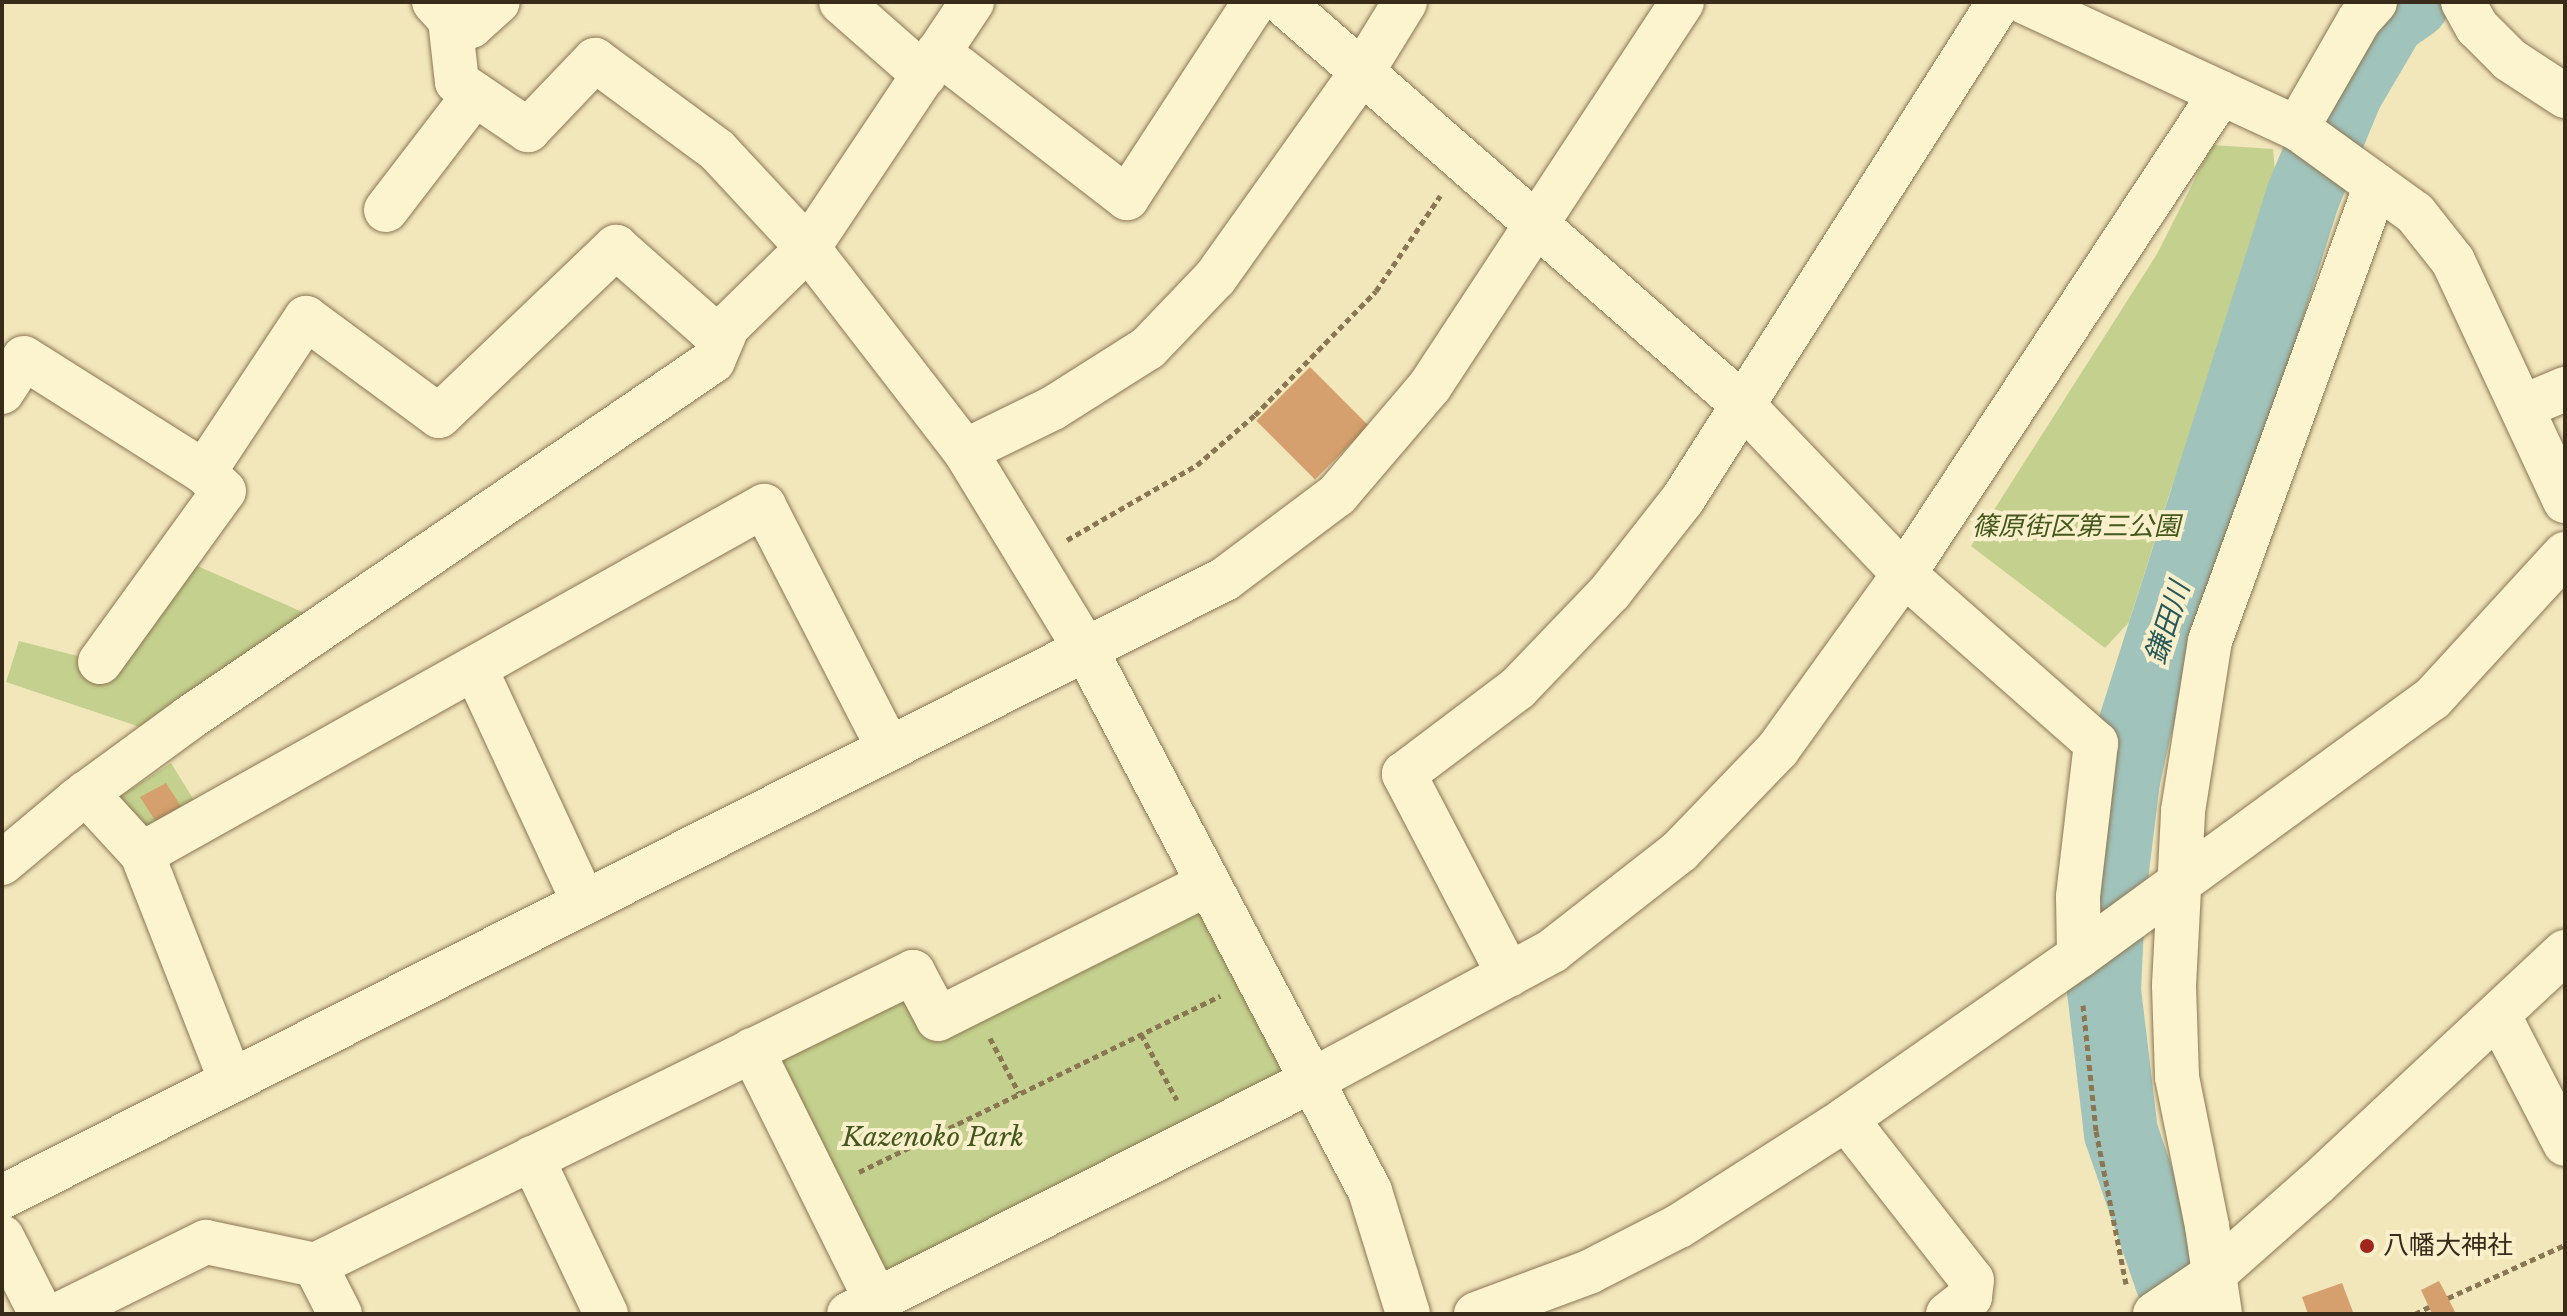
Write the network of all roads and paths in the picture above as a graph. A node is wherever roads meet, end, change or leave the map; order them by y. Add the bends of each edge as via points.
1 (498, 2) edge
2 (841, 2) edge
3 (972, 2) edge
4 (1255, 2) edge
5 (1282, 2) edge
6 (1405, 2) edge
7 (1682, 2) edge
8 (1999, 2) edge
9 (2025, 2) edge
10 (2375, 2) edge
11 (2463, 2) edge
12 (442, 11) edge
13 (931, 64) junction
14 (1362, 72) junction
15 (2221, 93) junction
16 (475, 94) junction
17 (2565, 96) edge
18 (2297, 128) junction
19 (1465, 160) junction
20 (2376, 185) junction
21 (386, 210) dead end
22 (1537, 223) junction
23 (808, 248) junction
24 (728, 326) junction
25 (2565, 389) edge
26 (2, 392) edge
27 (1742, 404) junction
28 (2522, 407) junction
29 (965, 451) junction
30 (204, 472) junction
31 (2565, 501) edge
32 (2565, 554) edge
33 (1031, 558) junction
34 (1904, 574) junction
35 (1086, 650) junction
36 (100, 662) dead end
37 (475, 668) junction
38 (889, 749) junction
39 (86, 793) junction
40 (142, 854) junction
41 (2, 863) edge
42 (1208, 884) junction
43 (2177, 885) junction
44 (584, 903) junction
45 (2565, 952) edge
46 (2079, 956) junction
47 (1509, 975) junction
48 (1257, 978) junction
49 (972, 1002) junction
50 (2499, 1016) junction
51 (1141, 1034) junction
52 (752, 1050) junction
53 (231, 1081) junction
54 (1311, 1081) junction
55 (1019, 1093) junction
56 (1846, 1119) junction
57 (1198, 1138) junction
58 (2565, 1144) edge
59 (532, 1158) junction
60 (822, 1190) junction
61 (2, 1197) edge
62 (2, 1237) edge
63 (2565, 1245) edge
64 (315, 1265) junction
65 (2217, 1294) edge
66 (2448, 1298) dead end
67 (2143, 1304) edge
68 (863, 1307) edge
69 (2429, 1307) dead end
70 (41, 1314) edge
71 (60, 1314) edge
72 (340, 1314) edge
73 (606, 1314) edge
74 (1408, 1314) edge
75 (1476, 1314) edge
76 (1948, 1314) edge
77 (2415, 1314) edge

1 - 12 street via 471,26
2 - 13 street
3 - 13 street
4 - 13 street via 1127,198
5 - 14 street
6 - 14 street
7 - 22 street
8 - 27 street
9 - 15 street
10 - 18 street via 2359,20
11 - 17 street via 2477,27 2510,60
12 - 16 street via 457,82
13 - 23 street
14 - 19 street
14 - 29 street via 1215,278 1148,348 1053,408
15 - 18 street
15 - 34 street
16 - 21 street
16 - 23 street via 528,130 595,60 717,150
18 - 20 street
19 - 22 street
19 - 33 path via 1376,291 1255,415 1197,465
20 - 28 street via 2415,213 2453,261
20 - 43 street via 2210,641
22 - 27 street
22 - 35 street via 1430,386 1337,495 1225,579
23 - 24 street
23 - 29 street
24 - 30 street via 710,330 616,247 439,416 306,318
24 - 39 street via 713,361
25 - 28 street
26 - 30 street via 24,358
27 - 34 street
27 - 47 street via 1683,499 1610,592 1518,688 1404,774
28 - 31 street
29 - 33 street
30 - 36 street via 224,491
32 - 43 street via 2432,699
33 - 35 street
34 - 46 street via 2096,743 2078,897
34 - 47 street via 1778,749 1680,851 1552,951
35 - 38 street
35 - 42 street
37 - 38 street via 764,506
37 - 40 street
37 - 44 street
38 - 44 street
39 - 40 street
39 - 41 street
40 - 53 street
42 - 48 street
42 - 49 street
43 - 46 street
43 - 65 street via 2177,1077
44 - 53 street
45 - 50 street
46 - 56 street
46 - 67 path via 2096,1131
47 - 54 street
48 - 51 path
48 - 54 street
49 - 52 street via 938,1019 913,972
49 - 55 path
50 - 58 street
50 - 65 street
51 - 55 path
51 - 57 path
52 - 59 street
52 - 60 street
53 - 61 street
54 - 57 street
54 - 74 street via 1370,1191
55 - 60 path
56 - 75 street via 1679,1226 1589,1272
56 - 76 street via 1972,1280 1970,1297
57 - 68 street
59 - 64 street
59 - 73 street
60 - 68 street
62 - 70 street
63 - 66 path
64 - 71 street via 206,1242
64 - 72 street
65 - 67 street
69 - 77 path

